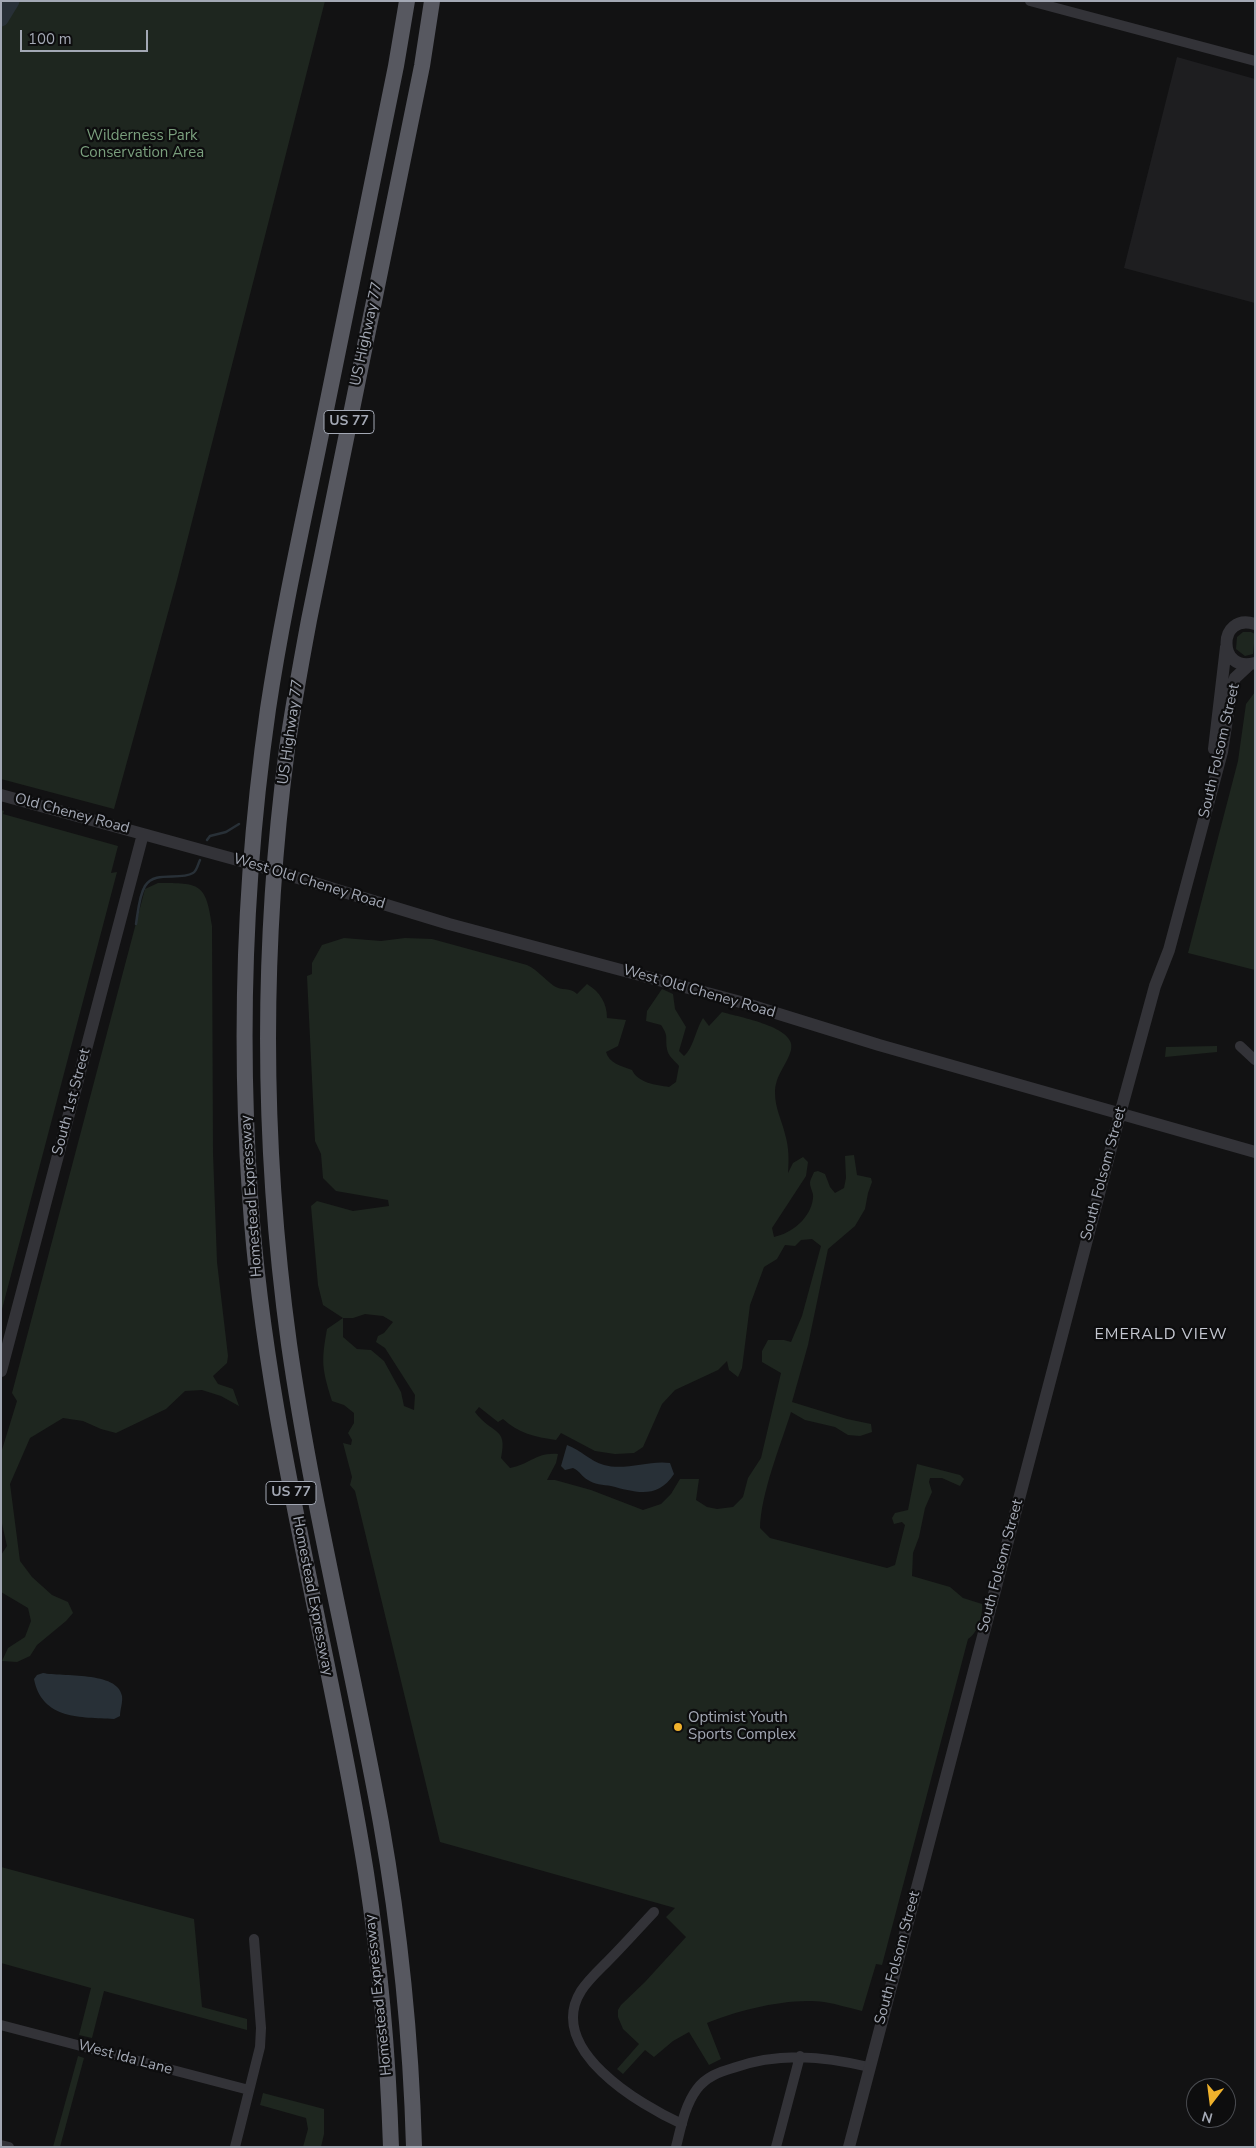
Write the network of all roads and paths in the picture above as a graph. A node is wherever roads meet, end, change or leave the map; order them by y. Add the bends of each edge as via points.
1 (407, 1) edge
2 (432, 1) edge
3 (1030, 1) edge
4 (1255, 61) edge
5 (1255, 613) edge
6 (1239, 624) junction
7 (1255, 624) edge
8 (1226, 647) junction
9 (1253, 664) edge
10 (1, 795) edge
11 (143, 834) junction
12 (255, 834) joint
13 (278, 845) joint
14 (252, 864) junction
15 (275, 871) junction
16 (1155, 986) junction
17 (1240, 1046) dead end
18 (1255, 1060) edge
19 (1120, 1114) junction
20 (1255, 1152) edge
21 (1, 1371) edge
22 (654, 1912) dead end
23 (254, 1939) dead end
24 (1, 2025) edge
25 (800, 2056) junction
26 (869, 2067) junction
27 (249, 2090) junction
28 (682, 2124) junction
29 (1, 2145) edge
30 (9, 2147) edge
31 (235, 2147) edge
32 (391, 2147) edge
33 (414, 2147) edge
34 (676, 2147) edge
35 (776, 2147) edge
36 (849, 2147) edge

1 - 12 highway, US Highway 77 / US 77 via 280,641 268,712
2 - 13 highway, US Highway 77 / US 77 via 418,86 309,620 287,750
3 - 4 street
5 - 6 street
6 - 7 street
6 - 8 street via 1228,633
8 - 9 street via 1232,659
8 - 16 street, South Folsom Street via 1216,742 1160,948
9 - 16 street, South Folsom Street via 1235,678 1232,686 1222,752 1169,950
10 - 11 street, Old Cheney Road
11 - 14 street, West Old Cheney Road
11 - 21 street, South 1st Street
12 - 14 highway, Homestead Expressway / US 77
13 - 15 highway, Homestead Expressway / US 77
14 - 15 street, West Old Cheney Road
14 - 32 highway, Homestead Expressway / US 77 via 245,979 245,1054 250,1196 257,1274 287,1469 366,1873 382,2007
15 - 19 street, West Old Cheney Road via 449,924 728,998
15 - 33 highway, Homestead Expressway / US 77 via 268,978 268,1044 271,1161 280,1271 300,1411 390,1880 407,2020
16 - 19 street, South Folsom Street
17 - 18 street
19 - 20 street, West Old Cheney Road
19 - 26 street, South Folsom Street
22 - 28 street via 581,1991 574,2012 574,2026 582,2048 607,2076 636,2100
23 - 27 street via 260,2047
24 - 27 street, West Ida Lane
25 - 26 street
25 - 28 street via 758,2060 704,2081 692,2097
25 - 35 street
26 - 36 street, South Folsom Street
27 - 31 street
28 - 34 street
29 - 30 street

